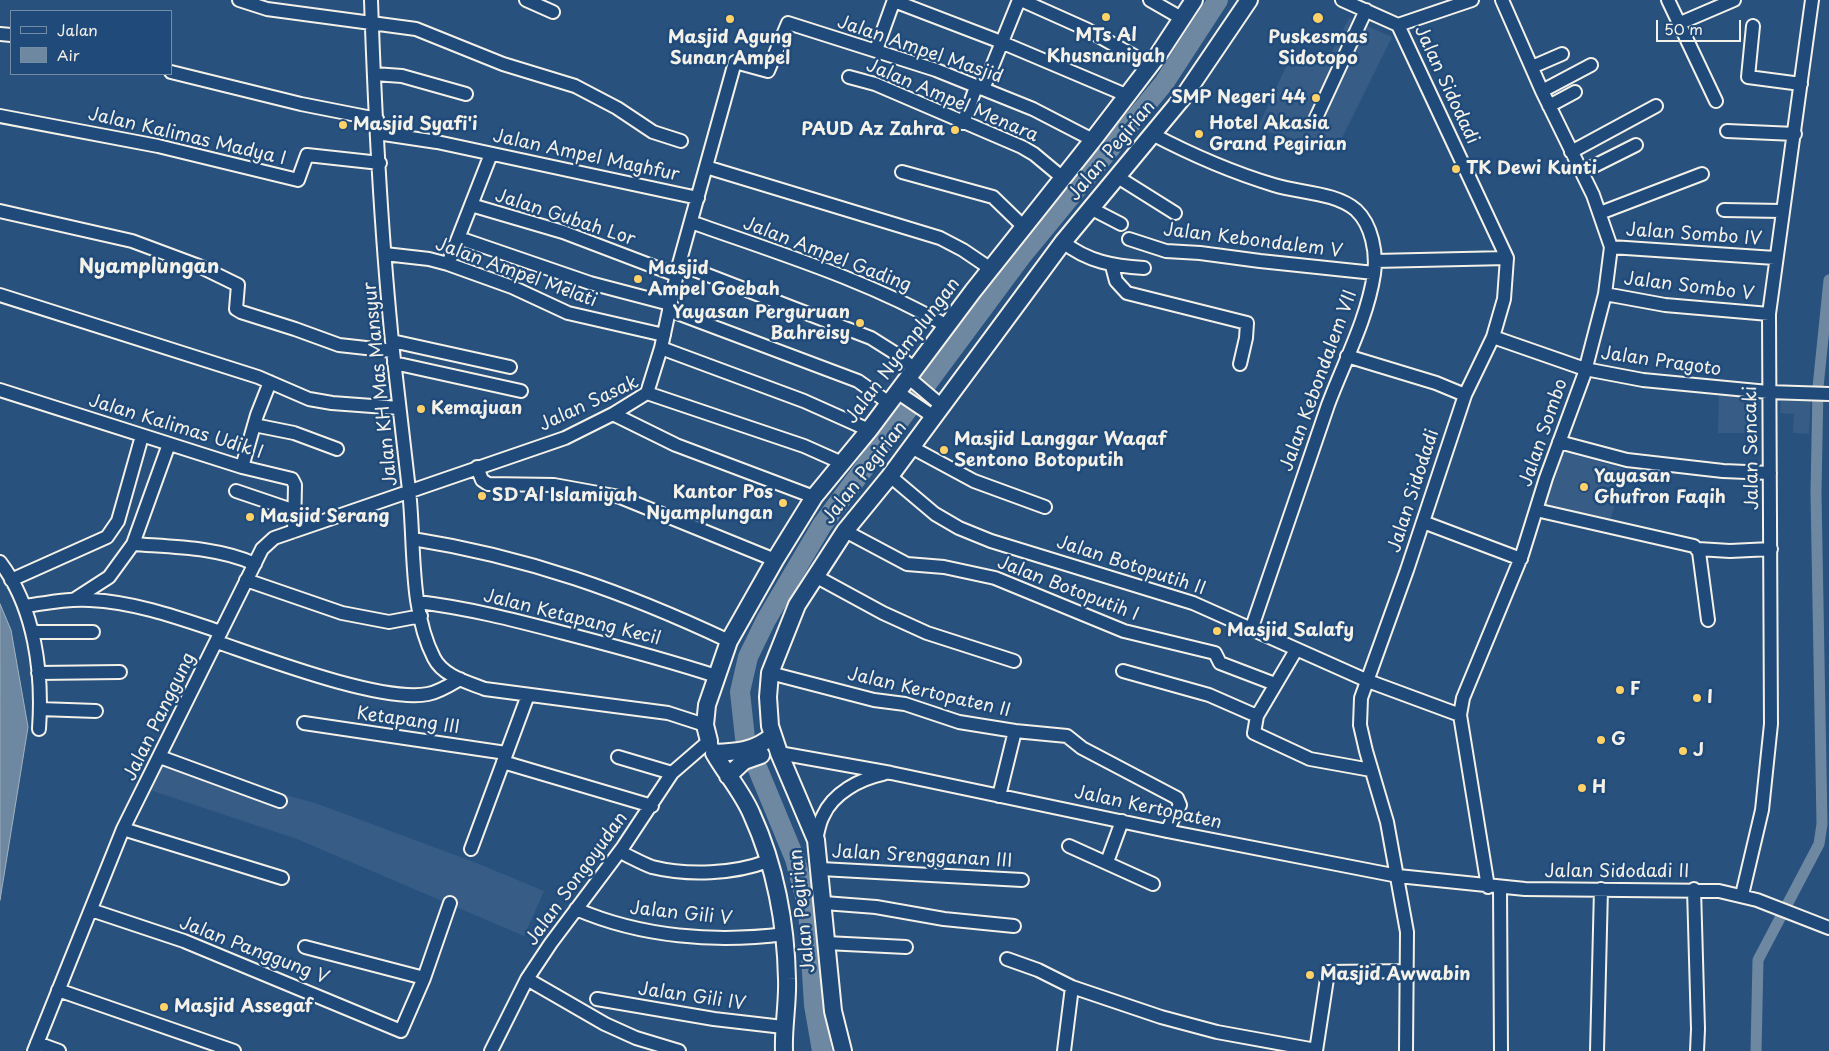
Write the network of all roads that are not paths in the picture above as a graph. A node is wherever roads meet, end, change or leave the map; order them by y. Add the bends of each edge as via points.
1 (239, 0) edge
2 (372, 0) edge
3 (526, 0) edge
4 (894, 0) edge
5 (1020, 0) edge
6 (1150, 0) edge
7 (1194, 0) edge
8 (1249, 0) edge
9 (1342, 0) edge
10 (1472, 0) edge
11 (1502, 0) edge
12 (1668, 0) edge
13 (1734, 0) edge
14 (1812, 0) edge
15 (1366, 10) junction
16 (553, 12) dead end
17 (1183, 19) junction
18 (372, 24) junction
19 (1398, 24) junction
20 (1678, 24) junction
21 (1752, 26) dead end
22 (1003, 43) junction
23 (876, 50) junction
24 (1562, 54) dead end
25 (1150, 65) junction
26 (1591, 65) dead end
27 (1532, 66) junction
28 (172, 72) edge
29 (374, 74) junction
30 (848, 77) dead end
31 (1801, 84) junction
32 (979, 88) junction
33 (1542, 91) junction
34 (1575, 92) dead end
35 (466, 94) dead end
36 (1126, 95) junction
37 (1716, 101) dead end
38 (1549, 106) junction
39 (1656, 106) dead end
40 (0, 116) edge
41 (377, 119) junction
42 (1315, 120) dead end
43 (963, 123) junction
44 (1727, 131) dead end
45 (377, 133) junction
46 (1152, 134) junction
47 (1795, 134) junction
48 (1093, 140) junction
49 (681, 141) dead end
50 (1636, 145) dead end
51 (1572, 152) junction
52 (491, 154) junction
53 (380, 163) junction
54 (706, 167) junction
55 (902, 172) dead end
56 (1582, 172) junction
57 (1702, 174) dead end
58 (1116, 176) junction
59 (1064, 179) junction
60 (698, 198) junction
61 (471, 206) junction
62 (1090, 208) junction
63 (1724, 210) dead end
64 (0, 211) edge
65 (1782, 211) junction
66 (1175, 213) dead end
67 (1600, 213) junction
68 (691, 222) junction
69 (1121, 224) dead end
70 (1024, 228) junction
71 (459, 238) junction
72 (1129, 239) dead end
73 (1063, 242) junction
74 (1611, 247) junction
75 (385, 254) junction
76 (1507, 258) junction
77 (1776, 258) junction
78 (448, 264) junction
79 (1112, 266) junction
80 (1375, 267) junction
81 (1144, 268) dead end
82 (991, 269) junction
83 (678, 270) junction
84 (1605, 294) junction
85 (0, 295) edge
86 (669, 307) junction
87 (1769, 314) junction
88 (947, 326) junction
89 (664, 335) junction
90 (1493, 337) junction
91 (661, 348) junction
92 (393, 352) junction
93 (1347, 356) junction
94 (1240, 364) dead end
95 (510, 367) dead end
96 (1586, 369) junction
97 (913, 377) junction
98 (270, 382) junction
99 (0, 390) edge
100 (522, 391) dead end
101 (1768, 392) junction
102 (647, 393) junction
103 (1822, 394) edge
104 (1465, 395) junction
105 (896, 397) junction
106 (399, 408) junction
107 (934, 409) junction
108 (613, 414) junction
109 (254, 425) junction
110 (869, 430) junction
111 (142, 436) junction
112 (1559, 442) junction
113 (169, 444) junction
114 (911, 448) junction
115 (337, 449) dead end
116 (840, 462) junction
117 (476, 467) junction
118 (242, 468) junction
119 (1770, 473) junction
120 (890, 476) junction
121 (236, 491) dead end
122 (409, 492) junction
123 (814, 497) junction
124 (1045, 507) dead end
125 (1536, 510) junction
126 (294, 511) junction
127 (1423, 522) junction
128 (294, 531) junction
129 (845, 531) junction
130 (413, 539) junction
131 (133, 544) junction
132 (1698, 549) junction
133 (1771, 549) junction
134 (1521, 559) junction
135 (775, 560) junction
136 (0, 562) edge
137 (255, 564) junction
138 (815, 576) junction
139 (11, 580) junction
140 (246, 580) junction
141 (75, 600) junction
142 (418, 602) junction
143 (25, 606) junction
144 (421, 616) junction
145 (1708, 620) dead end
146 (1250, 630) junction
147 (32, 632) junction
148 (93, 632) dead end
149 (219, 637) junction
150 (729, 641) junction
151 (1296, 650) junction
152 (1014, 661) dead end
153 (1123, 671) dead end
154 (120, 672) dead end
155 (38, 673) junction
156 (770, 673) junction
157 (716, 676) junction
158 (460, 679) junction
159 (1368, 681) junction
160 (1275, 684) junction
161 (528, 694) junction
162 (40, 709) junction
163 (96, 711) dead end
164 (1460, 715) junction
165 (1257, 716) junction
166 (304, 723) dead end
167 (705, 725) junction
168 (39, 729) dead end
169 (1015, 731) junction
170 (712, 747) junction
171 (769, 747) junction
172 (742, 756) junction
173 (504, 757) junction
174 (618, 757) dead end
175 (160, 758) junction
176 (1371, 770) junction
177 (672, 773) junction
178 (891, 773) junction
179 (728, 776) junction
180 (999, 796) junction
181 (280, 801) dead end
182 (652, 806) junction
183 (1122, 821) junction
184 (123, 829) junction
185 (1167, 831) junction
186 (816, 840) junction
187 (1069, 846) dead end
188 (471, 849) dead end
189 (620, 852) junction
190 (768, 862) junction
191 (1107, 862) junction
192 (821, 870) junction
193 (1398, 876) junction
194 (282, 878) dead end
195 (1022, 880) dead end
196 (1153, 884) dead end
197 (1494, 887) junction
198 (1694, 889) junction
199 (1601, 890) junction
200 (1742, 895) junction
201 (824, 903) junction
202 (450, 904) dead end
203 (576, 909) junction
204 (90, 910) junction
205 (1014, 926) dead end
206 (1829, 928) edge
207 (785, 934) junction
208 (826, 943) junction
209 (305, 947) dead end
210 (906, 947) dead end
211 (1007, 959) dead end
212 (1407, 971) junction
213 (424, 978) junction
214 (527, 980) junction
215 (1072, 987) junction
216 (58, 990) junction
217 (597, 1000) dead end
218 (783, 1027) junction
219 (636, 1038) junction
220 (36, 1047) edge
221 (59, 1051) edge
222 (234, 1051) edge
223 (490, 1051) edge
224 (634, 1051) edge
225 (679, 1051) edge
226 (784, 1051) edge
227 (843, 1051) edge
228 (1064, 1051) edge
229 (1316, 1051) edge
230 (1406, 1051) edge
231 (1501, 1051) edge
232 (1597, 1051) edge
233 (1697, 1051) edge

1 - 18 street via 268,9
2 - 18 street, Jalan KH Mas Mansyur
3 - 16 street
4 - 22 street
4 - 23 street
5 - 22 street
5 - 25 street via 1094,33
6 - 17 street
7 - 17 main road, Jalan Nyamplungan
8 - 46 main road, Jalan Pegirian via 1184,96
9 - 15 street, Jalan Sidodadi
10 - 19 street
11 - 27 street, Jalan Sombo
12 - 20 street
13 - 20 street
14 - 31 street, Jalan Sencaki
15 - 19 street, Jalan Sidodadi
15 - 42 street
17 - 25 main road, Jalan Nyamplungan
18 - 29 street, Jalan KH Mas Mansyur
18 - 49 street via 416,29 503,64 575,86 653,132
19 - 76 street, Jalan Sidodadi
20 - 37 street
21 - 31 street via 1748,77
22 - 32 street
22 - 36 street
23 - 32 street, Jalan Ampel Masjid
23 - 54 street, Jalan Ampel Masjid via 788,23 768,71 736,62
24 - 27 street
25 - 36 main road, Jalan Nyamplungan
26 - 33 street
27 - 33 street, Jalan Sombo
28 - 41 street
29 - 35 street via 402,76
29 - 41 street, Jalan KH Mas Mansyur
30 - 43 street, Jalan Ampel Menara via 875,84
31 - 47 street, Jalan Sencaki
32 - 43 street
32 - 48 street, Jalan Ampel Masjid via 1033,109
33 - 38 street, Jalan Sombo
34 - 38 street
36 - 48 main road, Jalan Nyamplungan
38 - 51 street, Jalan Sombo
39 - 51 street
40 - 53 street, Jalan Kalimas Madya I via 158,146 298,180 308,155
41 - 45 street, Jalan KH Mas Mansyur
43 - 59 street, Jalan Ampel Menara via 1028,151
44 - 47 street
45 - 52 street, Jalan Ampel Maghfur
45 - 53 street, Jalan KH Mas Mansyur
46 - 58 main road, Jalan Pegirian
46 - 80 street, Jalan Kebondalem VII via 1219,167 1276,186 1331,198 1354,209 1371,235
47 - 65 street, Jalan Sencaki
48 - 59 main road, Jalan Nyamplungan
50 - 56 street
51 - 56 street, Jalan Sombo
52 - 60 street, Jalan Ampel Maghfur
52 - 61 street
53 - 75 street, Jalan KH Mas Mansyur
54 - 60 street
54 - 82 street via 940,238
55 - 70 street via 993,198
56 - 67 street, Jalan Sombo
57 - 67 street
58 - 62 main road, Jalan Pegirian
58 - 66 street
59 - 70 main road, Jalan Nyamplungan
60 - 68 street
61 - 71 street
61 - 83 street, Jalan Gubah Lor
62 - 69 street
62 - 73 main road, Jalan Pegirian
63 - 65 street
64 - 92 street via 132,241 161,251 238,285 236,310 339,345
65 - 77 street, Jalan Sencaki
67 - 74 street, Jalan Sombo
68 - 83 street
68 - 88 street, Jalan Ampel Gading via 832,272 886,294
70 - 82 main road, Jalan Nyamplungan
71 - 78 street
71 - 86 street
72 - 80 street, Jalan Kebondalem V via 1166,251 1200,252 1260,261
73 - 79 street via 1075,251
73 - 107 main road, Jalan Pegirian
74 - 77 street, Jalan Sombo IV
74 - 84 street, Jalan Sombo
75 - 78 street, Jalan Ampel Melati
75 - 92 street, Jalan KH Mas Mansyur
76 - 80 street, Jalan Kebondalem V
76 - 90 street, Jalan Sidodadi via 1504,299
77 - 87 street, Jalan Sencaki
78 - 89 street, Jalan Ampel Melati via 512,286 568,313
79 - 81 street
79 - 94 street via 1116,281 1127,293 1247,324
80 - 93 street, Jalan Kebondalem VII via 1360,328
82 - 88 main road, Jalan Nyamplungan
83 - 86 street
83 - 97 street, Jalan Gubah Lor via 870,338 898,355
84 - 87 street, Jalan Sombo V via 1665,305
84 - 96 street, Jalan Sombo
85 - 98 street
86 - 89 street
86 - 105 street
87 - 101 street, Jalan Sencaki
88 - 97 main road, Jalan Nyamplungan
89 - 91 street
90 - 96 street, Jalan Pragoto
90 - 104 street, Jalan Sidodadi
91 - 102 street
91 - 110 street via 804,401
92 - 95 street
92 - 100 street
92 - 106 street, Jalan KH Mas Mansyur
93 - 104 street
93 - 146 street, Jalan Kebondalem VII
96 - 101 street, Jalan Pragoto via 1677,385
96 - 112 street, Jalan Sombo
97 - 105 main road, Jalan Nyamplungan
97 - 107 street, Jalan Gubah Lor
98 - 106 street via 315,400
98 - 109 street
99 - 111 street, Jalan Kalimas Udik I
101 - 103 street, Jalan Pragoto
101 - 119 street, Jalan Sencaki
102 - 108 street, Jalan Sasak
102 - 116 street, Jalan Sasak via 804,446
104 - 127 street, Jalan Sidodadi
105 - 107 street
105 - 110 main road, Jalan Nyamplungan
106 - 122 street, Jalan KH Mas Mansyur
107 - 114 main road, Jalan Pegirian
108 - 117 street, Jalan Sasak via 564,438
108 - 123 street via 676,445
109 - 115 street via 294,433
109 - 118 street
110 - 116 main road, Jalan Nyamplungan
111 - 113 street, Jalan Kalimas Udik I
111 - 139 street via 118,521 106,537
112 - 119 street via 1627,460
112 - 125 street, Jalan Sombo
113 - 118 street, Jalan Kalimas Udik I
113 - 131 street
114 - 120 main road, Jalan Pegirian
114 - 124 street via 974,482
116 - 123 main road, Jalan Nyamplungan
117 - 122 street, Jalan Sasak
117 - 135 street via 482,480 488,484 554,485 629,499
118 - 126 street, Jalan Kalimas Udik I via 292,479 295,485
119 - 133 street, Jalan Sencaki
120 - 129 main road, Jalan Pegirian
120 - 146 street, Jalan Botoputih II via 935,514 958,528 1193,603
121 - 126 street
122 - 128 street, Jalan Panggung
122 - 130 street, Jalan KH Mas Mansyur
123 - 135 main road, Jalan Nyamplungan
125 - 132 street
125 - 134 street, Jalan Sombo
126 - 128 street, Jalan Kalimas Udik I
127 - 134 street
127 - 159 street, Jalan Sidodadi
128 - 137 street, Jalan Panggung via 274,538 262,549
129 - 138 main road, Jalan Pegirian
129 - 160 street, Jalan Botoputih I via 907,564 944,567 995,578 1132,634 1215,654 1220,663
130 - 142 street, Jalan KH Mas Mansyur
130 - 150 street via 510,558 621,593
131 - 137 street via 213,552
131 - 141 street via 109,577
132 - 133 street
132 - 145 street
133 - 200 street, Jalan Sencaki via 1770,734 1762,810
134 - 164 street, Jalan Sombo via 1468,682
135 - 150 main road, Jalan Nyamplungan
136 - 139 street
137 - 140 street, Jalan Panggung
138 - 152 street via 883,614 927,633
138 - 156 main road, Jalan Pegirian via 796,605
139 - 143 street
140 - 144 street via 342,613 388,622
140 - 149 street, Jalan Panggung
141 - 143 street
141 - 149 street via 102,601 143,609
142 - 144 street, Jalan KH Mas Mansyur
142 - 157 street, Jalan Ketapang Kecil via 505,618
143 - 147 street
144 - 158 street, Jalan KH Mas Mansyur via 434,658 442,668
146 - 151 street, Jalan Botoputih II
147 - 148 street
147 - 155 street
149 - 158 street via 303,671 378,690 429,694
149 - 175 street, Jalan Panggung
150 - 157 main road, Jalan Nyamplungan
151 - 159 street, Jalan Botoputih II
151 - 160 street
153 - 165 street via 1209,696
154 - 155 street
155 - 162 street
156 - 169 street, Jalan Kertopaten II via 874,700 905,704 959,722
156 - 171 main road, Jalan Pegirian
157 - 167 main road, Jalan Nyamplungan
158 - 161 street, Jalan KH Mas Mansyur via 484,688
159 - 164 street, Jalan Botoputih II
159 - 176 street, Jalan Sidodadi via 1361,698 1360,725
160 - 165 street
161 - 167 street, Jalan KH Mas Mansyur via 668,713
161 - 173 street
162 - 163 street
162 - 168 street
164 - 197 street, Jalan Sombo
165 - 176 street via 1253,727 1256,736 1310,759
166 - 173 street, Ketapang III
167 - 170 main road, Jalan Nyamplungan
169 - 180 street, Jalan Kertopaten II
169 - 185 street via 1071,738 1082,748 1177,798 1180,804
170 - 172 main road
170 - 177 street, Jalan Songoyudan
170 - 179 main road, Jalan Nyamplungan
171 - 172 main road
171 - 178 street, Jalan Kertopaten
171 - 186 main road, Jalan Pegirian
172 - 179 main road
173 - 182 street, Ketapang III
173 - 188 street
174 - 177 street
175 - 181 street
175 - 184 street, Jalan Panggung
176 - 193 street, Jalan Sidodadi via 1387,822
177 - 182 street, Jalan Songoyudan
178 - 180 street, Jalan Kertopaten
178 - 186 street, Jalan Kertopaten via 868,778 845,790 823,816
179 - 190 main road, Jalan Nyamplungan via 752,814
180 - 183 street, Jalan Kertopaten
182 - 189 street, Jalan Songoyudan
183 - 185 street, Jalan Kertopaten
183 - 191 street
184 - 194 street
184 - 204 street, Jalan Panggung
185 - 193 street, Jalan Kertopaten
186 - 192 main road, Jalan Pegirian
187 - 191 street
189 - 190 street via 651,866 680,871 735,870
189 - 203 street, Jalan Songoyudan
190 - 207 main road, Jalan Nyamplungan
191 - 196 street
192 - 195 street, Jalan Srengganan III
192 - 201 main road, Jalan Pegirian
193 - 197 street, Jalan Sidodadi II
193 - 212 street, Jalan Sidodadi via 1407,932
197 - 199 street, Jalan Sidodadi II
197 - 231 street, Jalan Sombo
198 - 199 street, Jalan Sidodadi II
198 - 200 street, Jalan Sidodadi II
198 - 233 street
199 - 232 street
200 - 206 street, Jalan Sidodadi II
201 - 205 street
201 - 208 main road, Jalan Pegirian
202 - 213 street
203 - 207 street, Jalan Gili V via 622,926 669,934 710,938
203 - 214 street, Jalan Songoyudan
204 - 213 street, Jalan Panggung V via 184,941 401,1031
204 - 216 street, Jalan Panggung
207 - 218 main road, Jalan Nyamplungan via 788,981
208 - 210 street
208 - 227 main road, Jalan Pegirian via 833,1011
209 - 213 street
211 - 215 street
212 - 229 street via 1328,972
212 - 230 street, Jalan Sidodadi
214 - 219 street
214 - 223 street, Jalan Songoyudan
215 - 228 street
215 - 229 street via 1217,1032
216 - 220 street, Jalan Panggung
216 - 222 street
217 - 218 street, Jalan Gili IV
218 - 226 main road, Jalan Nyamplungan
219 - 224 street
219 - 225 street
220 - 221 street

